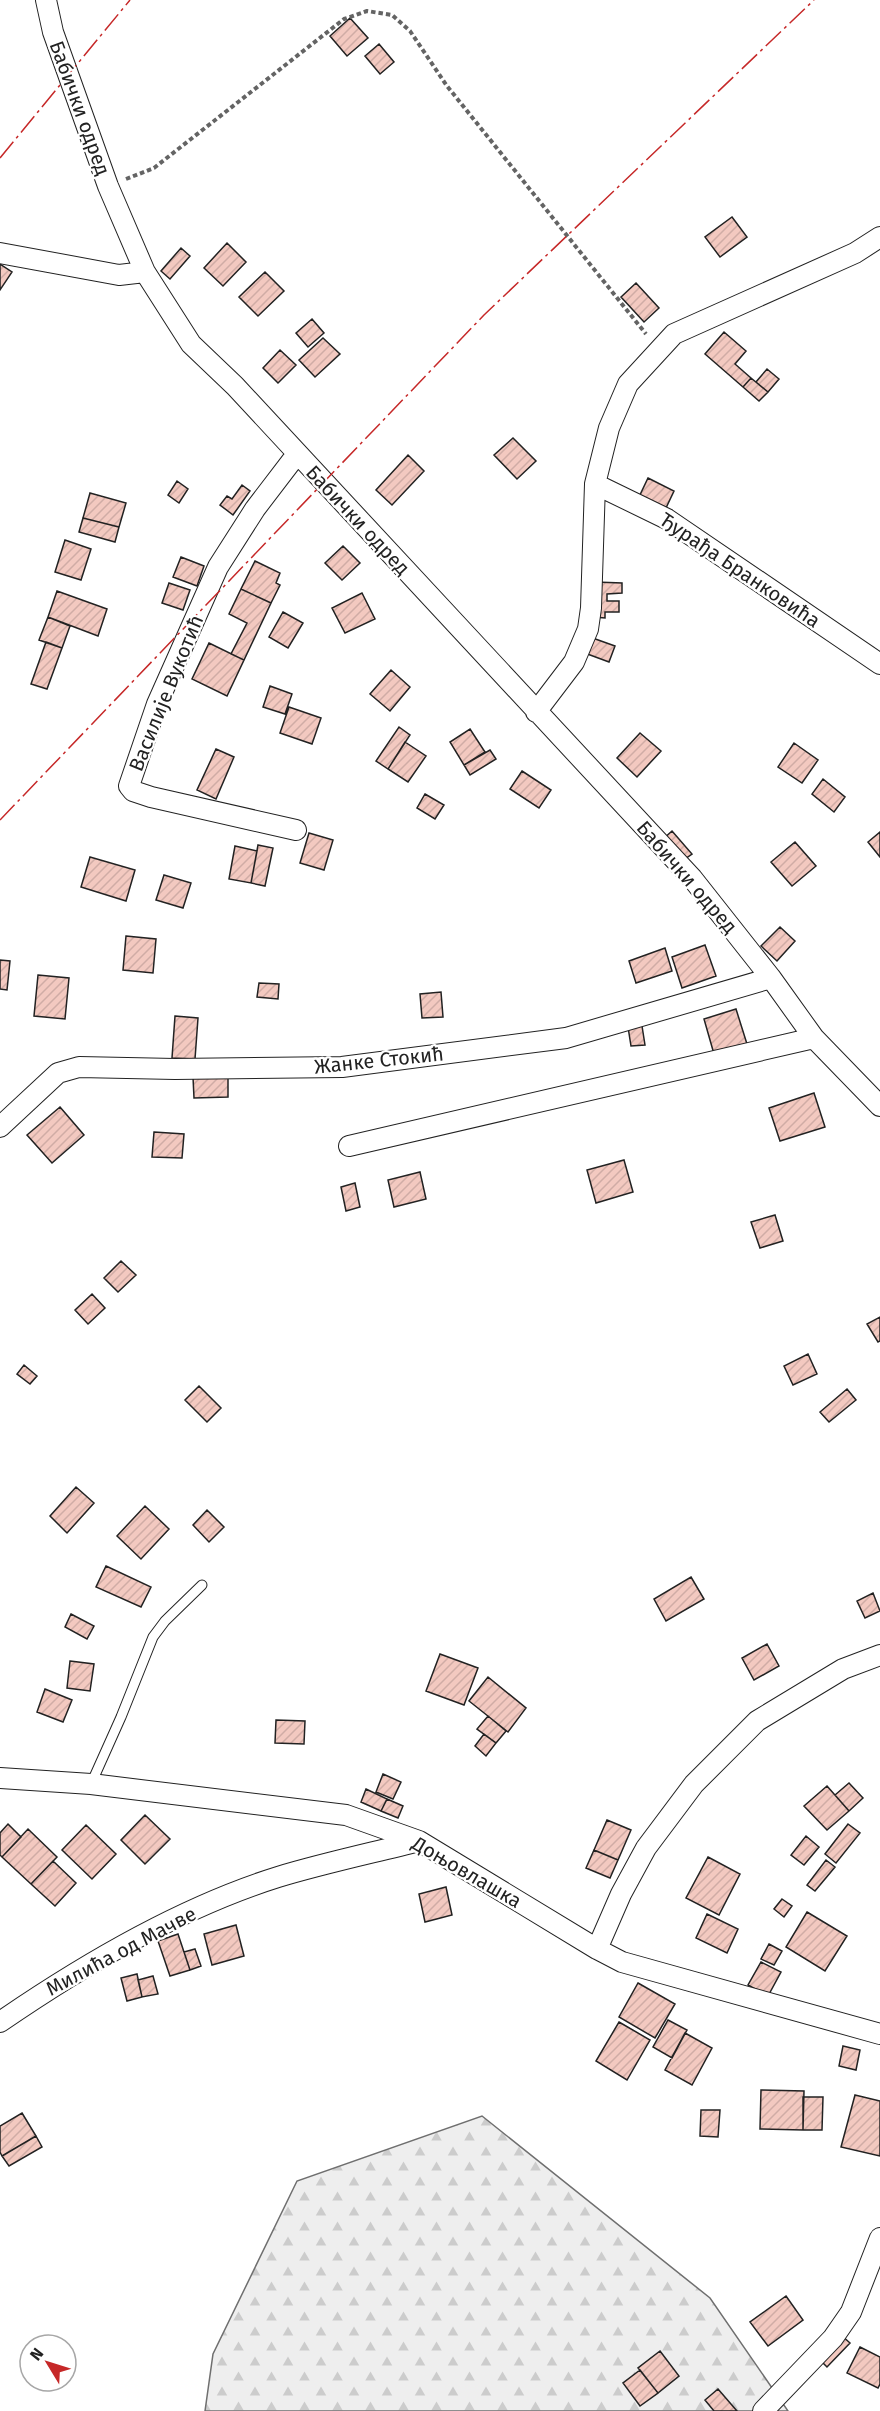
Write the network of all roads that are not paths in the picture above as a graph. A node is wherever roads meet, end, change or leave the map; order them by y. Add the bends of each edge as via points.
1 (46, 0) edge
2 (880, 237) edge
3 (0, 254) edge
4 (145, 272) junction
5 (297, 454) junction
6 (596, 484) junction
7 (880, 664) edge
8 (536, 712) junction
9 (296, 830) dead end
10 (771, 978) junction
11 (814, 1038) junction
12 (880, 1106) edge
13 (0, 1127) edge
14 (349, 1146) dead end
15 (202, 1586) dead end
16 (880, 1655) edge
17 (0, 1778) edge
18 (91, 1784) junction
19 (419, 1841) junction
20 (597, 1949) junction
21 (0, 2022) edge
22 (880, 2034) edge
23 (880, 2238) edge
24 (763, 2411) edge

1 - 4 street, Бабички одред via 52,32 108,186
2 - 6 street via 855,253 674,334 628,384 617,405
3 - 4 street via 113,274
4 - 5 street, Бабички одред via 191,344
5 - 8 street, Бабички одред
5 - 9 street, Василије Вукотић via 218,567 157,704 129,786 151,797
6 - 7 street, Ђурађа Бранковића via 667,519
6 - 8 street via 588,628 574,662
8 - 10 street, Бабички одред via 692,879
10 - 11 street, Бабички одред
10 - 13 street, Жанке Стокић via 566,1038 342,1067 79,1067 58,1073
11 - 12 street, Бабички одред
11 - 14 street
15 - 18 lane via 153,1637
16 - 20 street via 843,1669 757,1721 694,1784 646,1848
17 - 18 street, Доњовлашка
18 - 19 street, Доњовлашка via 346,1815
19 - 20 street, Доњовлашка
19 - 21 street, Милића од Мачве via 277,1878 169,1920
20 - 22 street, Доњовлашка via 622,1962
23 - 24 street via 851,2312 832,2338

